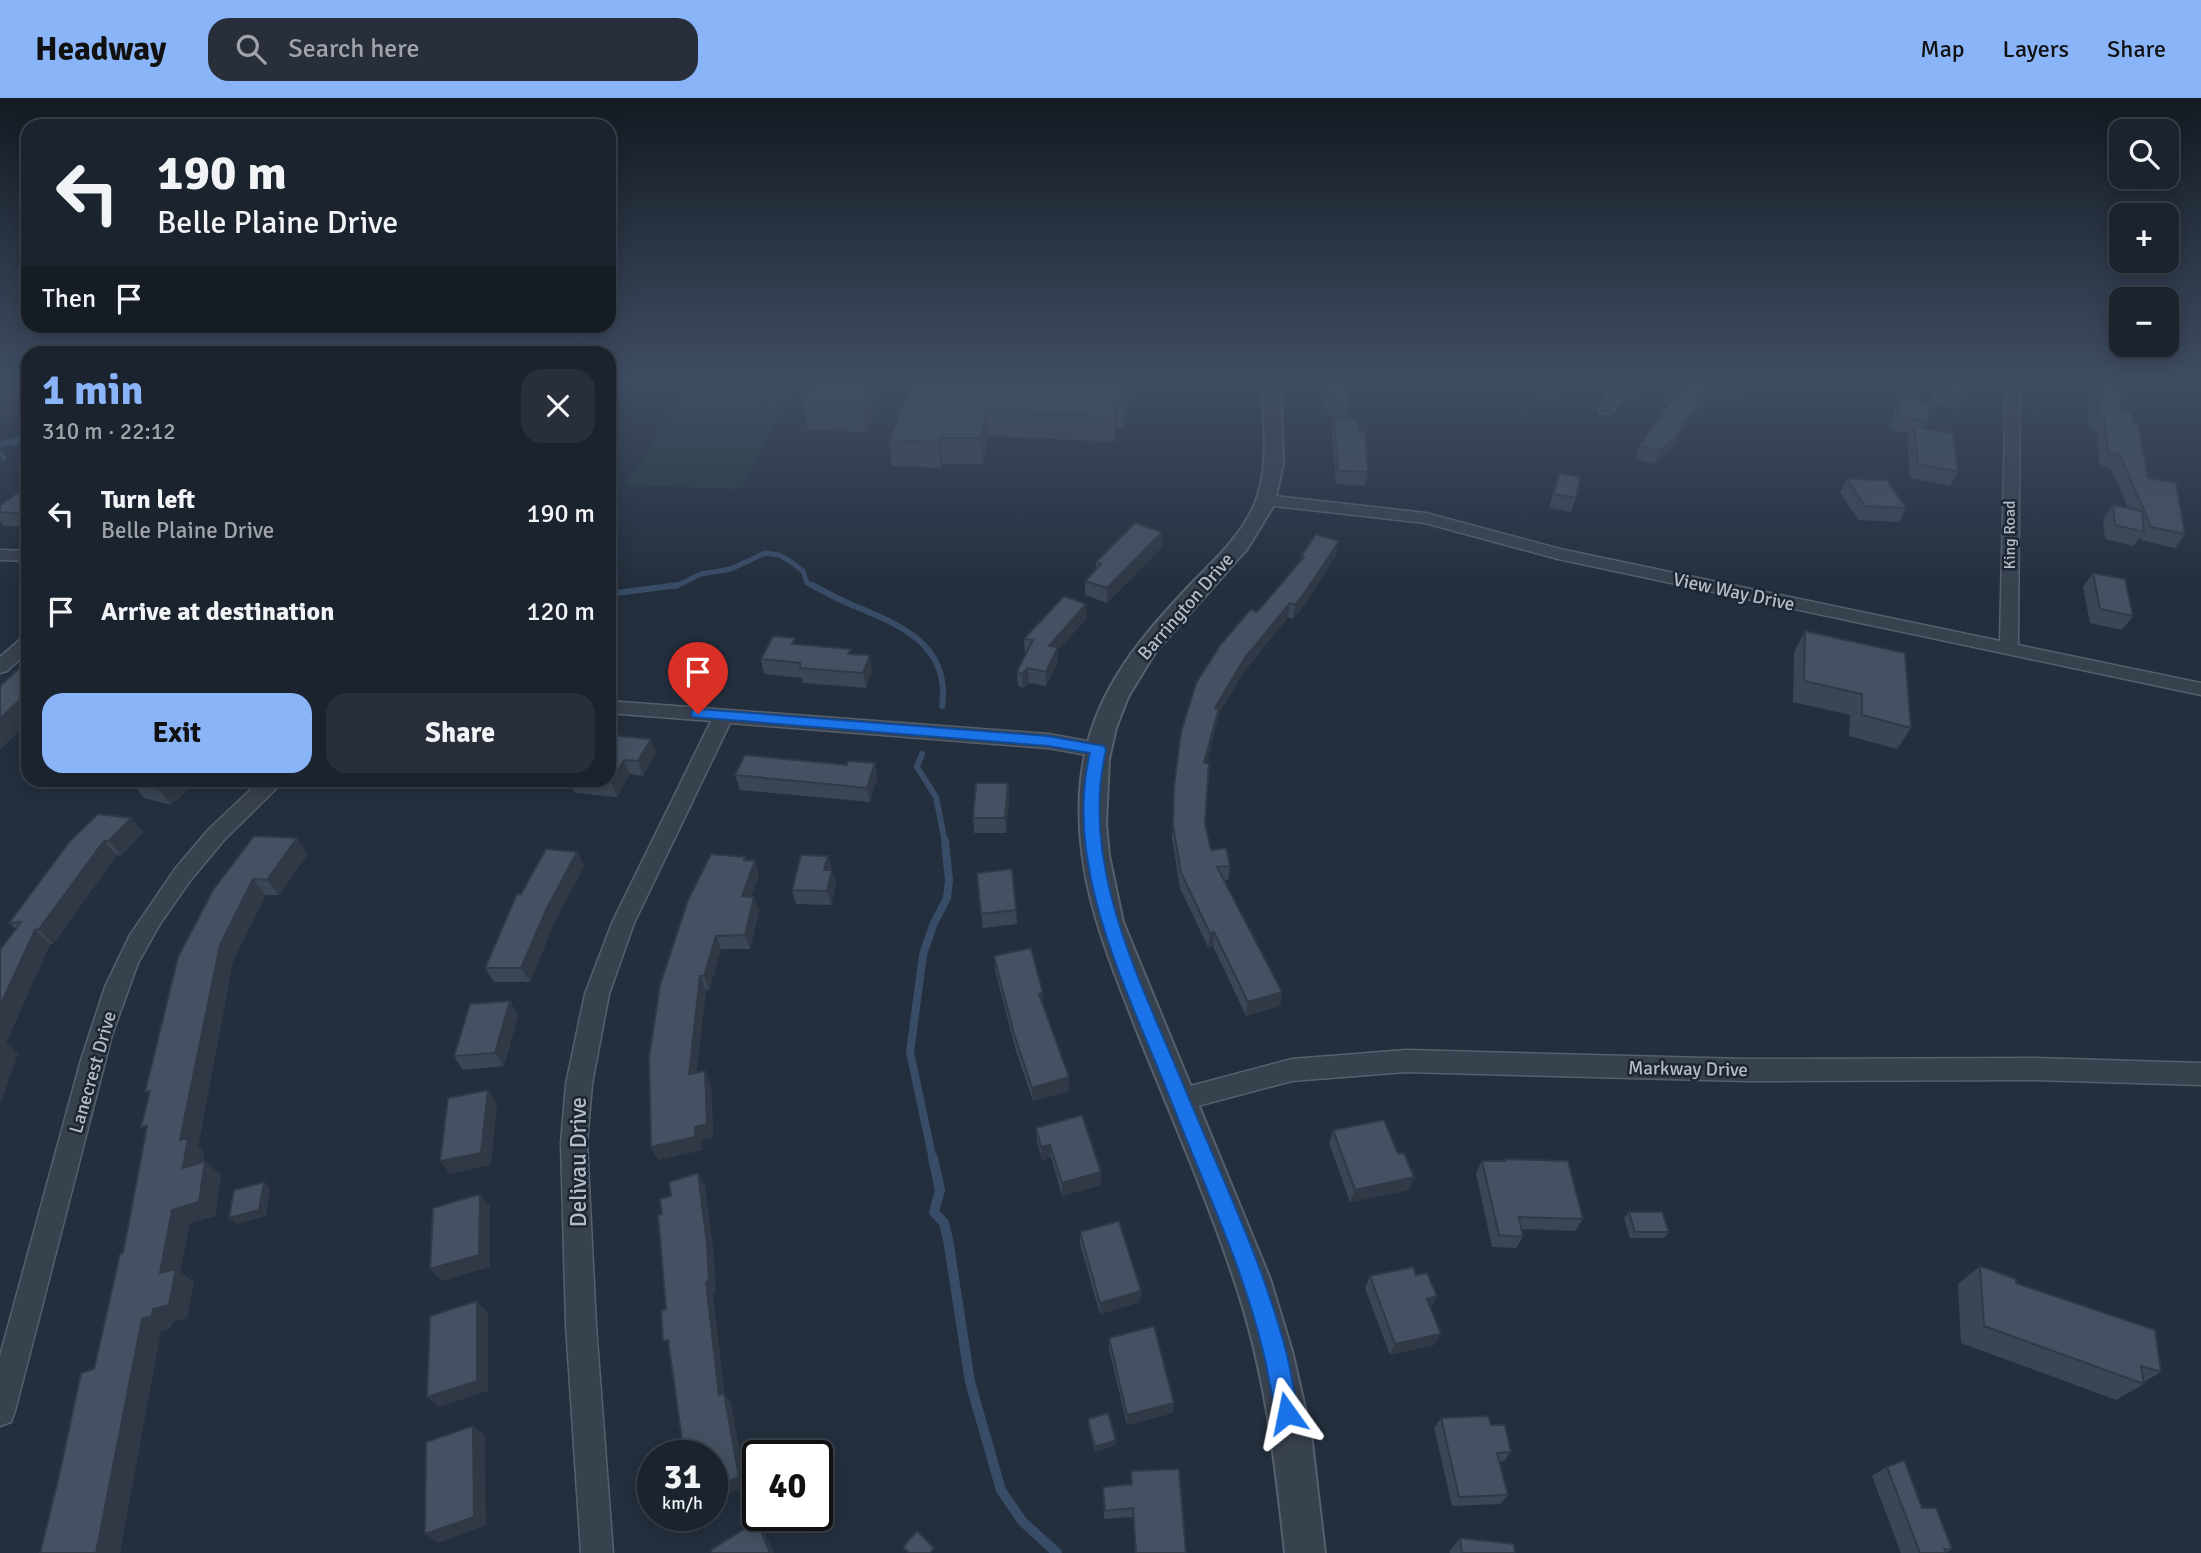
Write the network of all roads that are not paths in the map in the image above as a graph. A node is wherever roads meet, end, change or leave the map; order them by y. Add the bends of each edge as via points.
1 (1272, 448) edge
2 (2012, 448) edge
3 (1266, 500) junction
4 (0, 555) edge
5 (21, 556) edge
6 (21, 648) edge
7 (2009, 648) junction
8 (0, 667) edge
9 (2201, 689) edge
10 (616, 707) edge
11 (724, 715) junction
12 (1098, 750) junction
13 (267, 787) edge
14 (2201, 1074) edge
15 (1179, 1101) junction
16 (0, 1411) edge
17 (597, 1553) edge
18 (1305, 1553) edge

1 - 3 street, Barrington Drive
2 - 7 street, King Road
3 - 7 street, View Way Drive via 1426,518 1558,554
3 - 12 street, Barrington Drive via 1228,558 1160,630 1134,665 1109,713
4 - 5 street
6 - 8 street
7 - 9 street, View Way Drive
10 - 11 street
11 - 12 street via 1048,741
11 - 17 street, Delivau Drive via 622,923 597,994 579,1084 574,1143 580,1312
12 - 15 street, Barrington Drive via 1091,808 1098,879 1109,922
13 - 16 street, Lanecrest Drive via 224,826 162,900 119,980 89,1075
14 - 15 street, Markway Drive via 1406,1061 1292,1070
15 - 18 street, Barrington Drive via 1252,1279 1274,1350 1292,1434

